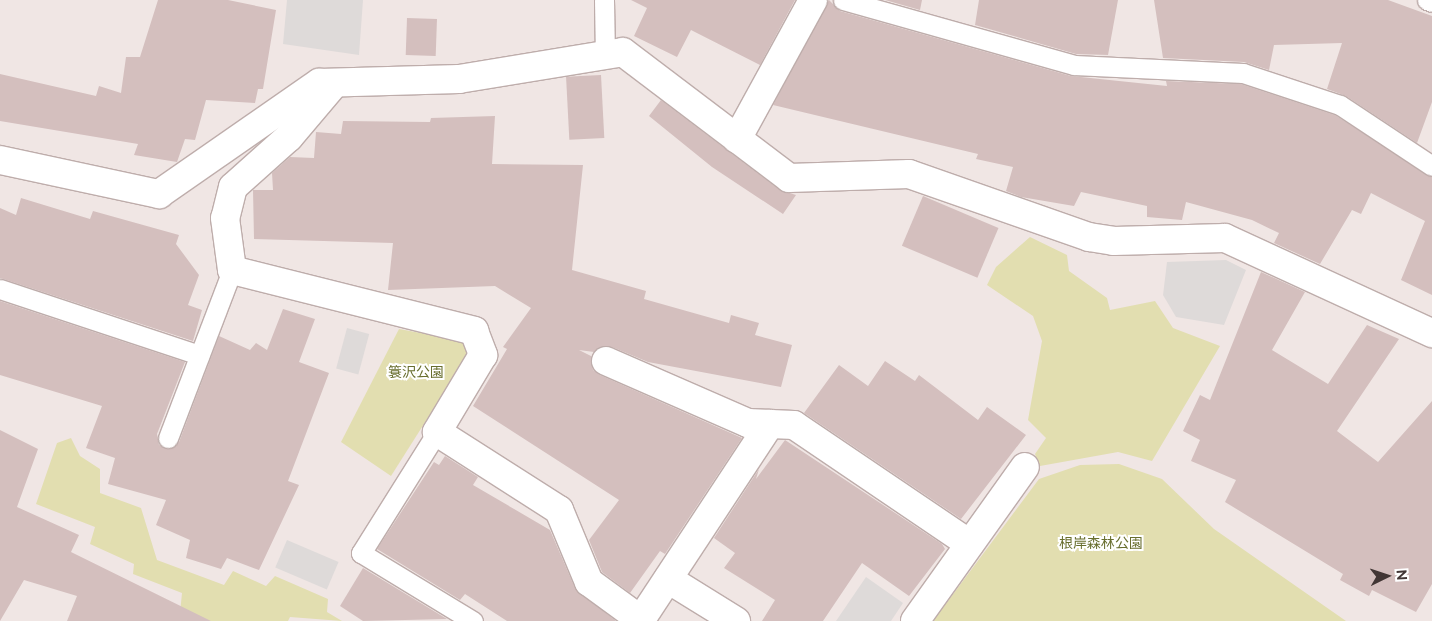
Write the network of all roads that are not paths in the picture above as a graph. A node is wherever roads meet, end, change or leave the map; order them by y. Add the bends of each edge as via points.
1 (604, 0) edge
2 (813, 0) edge
3 (843, 0) edge
4 (1427, 0) edge
5 (1432, 2) edge
6 (605, 56) junction
7 (336, 82) junction
8 (737, 139) junction
9 (0, 160) edge
10 (1432, 166) edge
11 (232, 270) junction
12 (0, 289) edge
13 (1432, 333) edge
14 (199, 355) junction
15 (606, 361) dead end
16 (770, 424) junction
17 (437, 432) junction
18 (168, 438) dead end
19 (1026, 467) dead end
20 (970, 544) junction
21 (668, 579) junction
22 (641, 620) edge
23 (473, 621) edge
24 (736, 621) edge
25 (915, 621) edge

1 - 6 lane
2 - 8 street
3 - 10 lane via 1074,65 1243,73 1340,105
4 - 5 lane
6 - 7 street via 459,79
6 - 8 street via 623,52
7 - 9 street via 319,83 160,194
7 - 11 street via 289,137 233,187 225,218
8 - 13 street via 789,178 909,174 1089,237 1114,241 1225,238
11 - 14 lane
11 - 17 street via 474,331 483,355
12 - 14 lane
14 - 18 lane
15 - 16 street via 748,423
16 - 20 street via 794,425
16 - 21 street
17 - 22 street via 559,510 589,582
17 - 23 lane via 361,553
19 - 20 street
20 - 25 street
21 - 22 street
21 - 24 street

